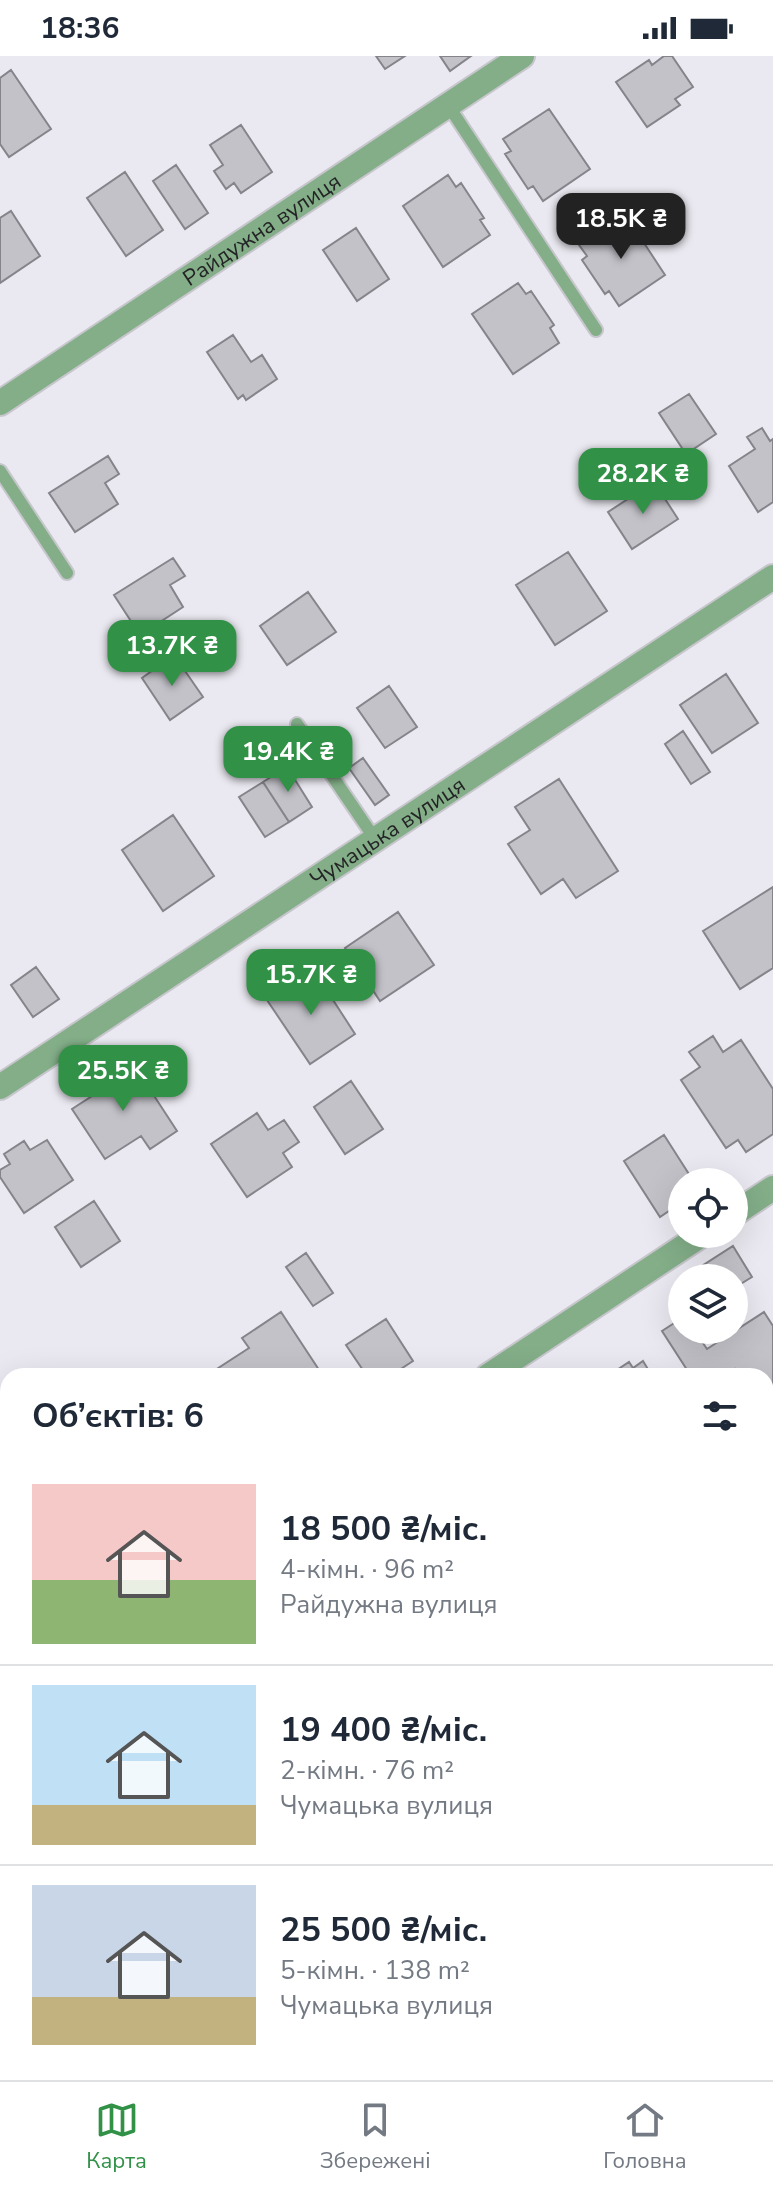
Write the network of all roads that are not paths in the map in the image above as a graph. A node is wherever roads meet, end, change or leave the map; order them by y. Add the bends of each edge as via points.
1 (522, 56) edge
2 (448, 105) junction
3 (596, 330) dead end
4 (0, 403) edge
5 (0, 471) edge
6 (67, 573) dead end
7 (773, 577) edge
8 (297, 724) dead end
9 (375, 839) junction
10 (0, 1087) edge
11 (773, 1188) edge
12 (748, 1205) edge
13 (683, 1248) edge
14 (516, 1368) edge

1 - 2 street, Райдужна вулиця
2 - 3 lane
2 - 4 street, Райдужна вулиця
5 - 6 lane
7 - 9 street, Чумацька вулиця
8 - 9 lane
9 - 10 street, Чумацька вулиця
11 - 12 street
13 - 14 street

